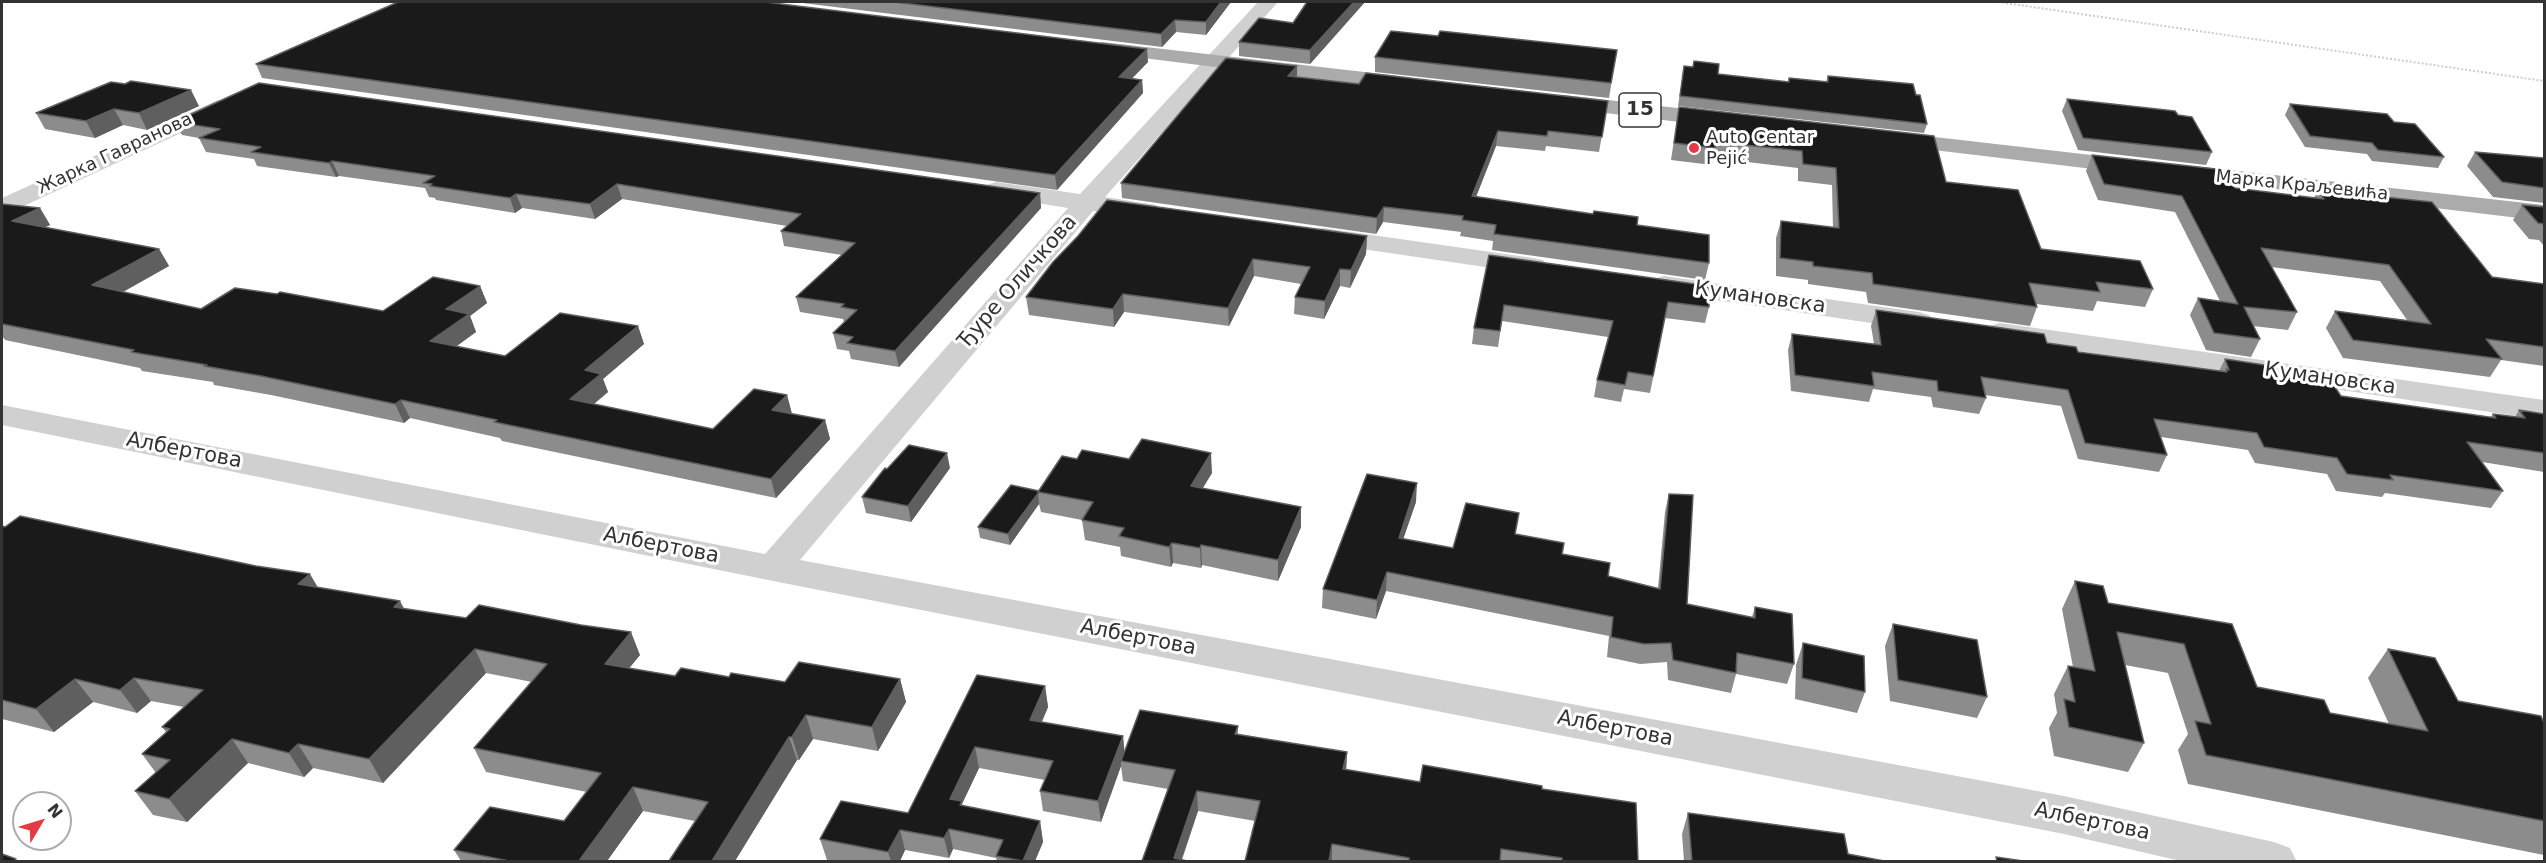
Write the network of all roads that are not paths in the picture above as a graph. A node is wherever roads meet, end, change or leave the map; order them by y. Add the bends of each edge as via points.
1 (1268, 2) edge
2 (1085, 45) edge
3 (1215, 62) junction
4 (1430, 86) edge
5 (240, 97) edge
6 (1548, 100) edge
7 (1738, 122) edge
8 (1868, 136) edge
9 (977, 187) edge
10 (1086, 203) junction
11 (2, 207) edge
12 (2544, 213) edge
13 (1173, 215) edge
14 (1303, 234) edge
15 (1563, 270) edge
16 (1634, 280) edge
17 (1941, 324) edge
18 (1977, 329) edge
19 (2544, 410) edge
20 (2, 415) edge
21 (772, 568) junction
22 (2274, 861) edge

1 - 3 street, Ђуре Оличкова
2 - 3 main road
3 - 4 main road
3 - 10 street, Ђуре Оличкова
5 - 11 street, Жарка Гавранова
6 - 7 main road, 15
8 - 12 main road, Марка Краљевића
9 - 10 street
10 - 13 street
10 - 21 street, Ђуре Оличкова
14 - 15 street
16 - 17 street, Кумановска
18 - 19 street, Кумановска
20 - 21 street, Албертова
21 - 22 street, Албертова via 2064,815

